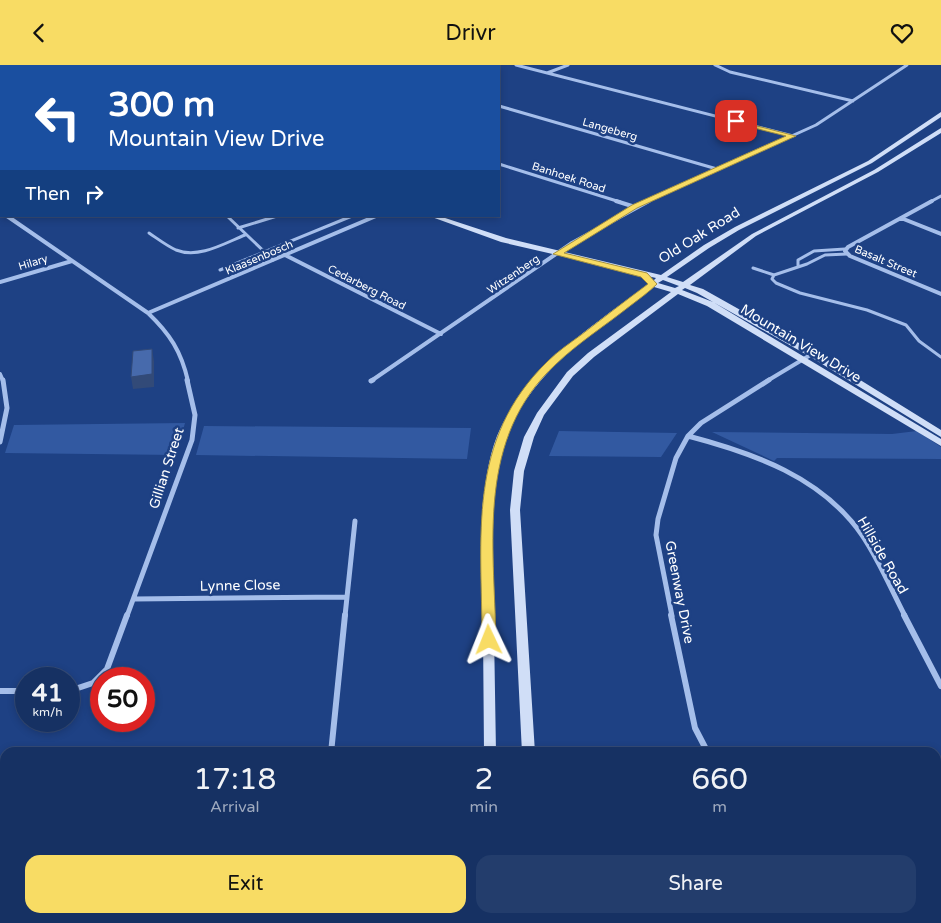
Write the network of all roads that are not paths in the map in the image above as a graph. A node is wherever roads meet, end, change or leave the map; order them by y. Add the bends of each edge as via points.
1 (516, 65) edge
2 (568, 65) edge
3 (715, 65) edge
4 (907, 65) edge
5 (546, 73) junction
6 (853, 101) junction
7 (500, 106) edge
8 (941, 115) edge
9 (941, 130) edge
10 (793, 136) junction
11 (500, 164) edge
12 (717, 169) junction
13 (941, 196) edge
14 (635, 207) junction
15 (8, 217) edge
16 (228, 217) edge
17 (274, 217) edge
18 (350, 217) edge
19 (374, 217) edge
20 (435, 217) edge
21 (901, 219) junction
22 (238, 228) junction
23 (149, 233) dead end
24 (941, 233) edge
25 (245, 235) junction
26 (845, 249) junction
27 (264, 252) junction
28 (557, 254) junction
29 (847, 254) junction
30 (285, 255) junction
31 (273, 260) junction
32 (72, 261) junction
33 (798, 266) junction
34 (753, 268) dead end
35 (220, 270) dead end
36 (644, 275) junction
37 (774, 275) junction
38 (661, 277) junction
39 (0, 282) edge
40 (652, 284) junction
41 (684, 284) junction
42 (674, 291) junction
43 (941, 294) edge
44 (148, 313) junction
45 (442, 334) junction
46 (812, 354) junction
47 (941, 357) edge
48 (802, 360) junction
49 (0, 374) edge
50 (371, 381) dead end
51 (941, 434) edge
52 (688, 436) junction
53 (0, 442) edge
54 (941, 443) edge
55 (355, 521) dead end
56 (347, 597) junction
57 (134, 599) junction
58 (941, 686) edge
59 (80, 687) edge
60 (0, 691) edge
61 (15, 691) edge
62 (332, 747) edge
63 (490, 747) edge
64 (529, 747) edge
65 (705, 747) edge

1 - 5 street
2 - 5 street
3 - 6 street via 730,72
4 - 6 street, Witzenberg
5 - 10 street
6 - 10 street, Witzenberg
7 - 12 street, Langeberg
8 - 38 main road, Old Oak Road via 858,169 721,237
9 - 41 main road, Old Oak Road via 876,171 754,235
10 - 12 street, Witzenberg
11 - 14 street, Banhoek Road
12 - 14 street, Witzenberg
13 - 21 street, Basalt Street
14 - 28 street, Witzenberg
15 - 32 street, Gillian Street
16 - 22 lane
17 - 22 lane
18 - 27 lane
19 - 30 street, Klaasenbosch
20 - 28 main road, Mountain View Drive via 485,235
21 - 24 street
21 - 26 street, Basalt Street
22 - 25 lane
23 - 25 lane via 178,250 190,252 205,250
25 - 27 lane
26 - 29 street, Basalt Street
26 - 33 lane via 815,251 800,257
27 - 31 lane
27 - 35 lane
28 - 36 main road, Mountain View Drive
28 - 45 street, Witzenberg
29 - 33 lane via 825,255
29 - 43 street, Basalt Street
30 - 31 street, Klaasenbosch
30 - 45 street, Cedarberg Road
31 - 44 street, Klaasenbosch
32 - 39 street, Hilary
32 - 44 street, Gillian Street
33 - 37 lane
34 - 37 lane
36 - 38 main road, Mountain View Drive
36 - 40 main road
37 - 47 lane via 773,281 783,287 867,310 906,325 919,341
38 - 40 main road, Old Oak Road
38 - 41 main road, Mountain View Drive
40 - 42 main road, Mountain View Drive
40 - 63 main road, Old Oak Road via 552,363 511,416 499,445 487,509
41 - 42 main road, Old Oak Road
41 - 46 main road, Mountain View Drive
42 - 48 main road, Mountain View Drive via 710,304
42 - 64 main road, Old Oak Road via 570,374 540,415 529,437 519,471 515,509
44 - 57 street, Gillian Street via 176,344 195,415 192,440
45 - 50 street, Witzenberg
46 - 48 street, Greenway Drive
46 - 51 main road, Mountain View Drive
48 - 52 street, Greenway Drive via 707,418
48 - 54 main road, Mountain View Drive
49 - 53 street via 7,399
52 - 58 street, Hillside Road via 721,444 784,470 842,509 863,536
52 - 65 street, Greenway Drive via 676,458 658,519 656,543 695,728
55 - 56 street
56 - 57 street, Lynne Close
56 - 62 street
57 - 59 street, Gillian Street via 108,669 93,683
60 - 61 street

